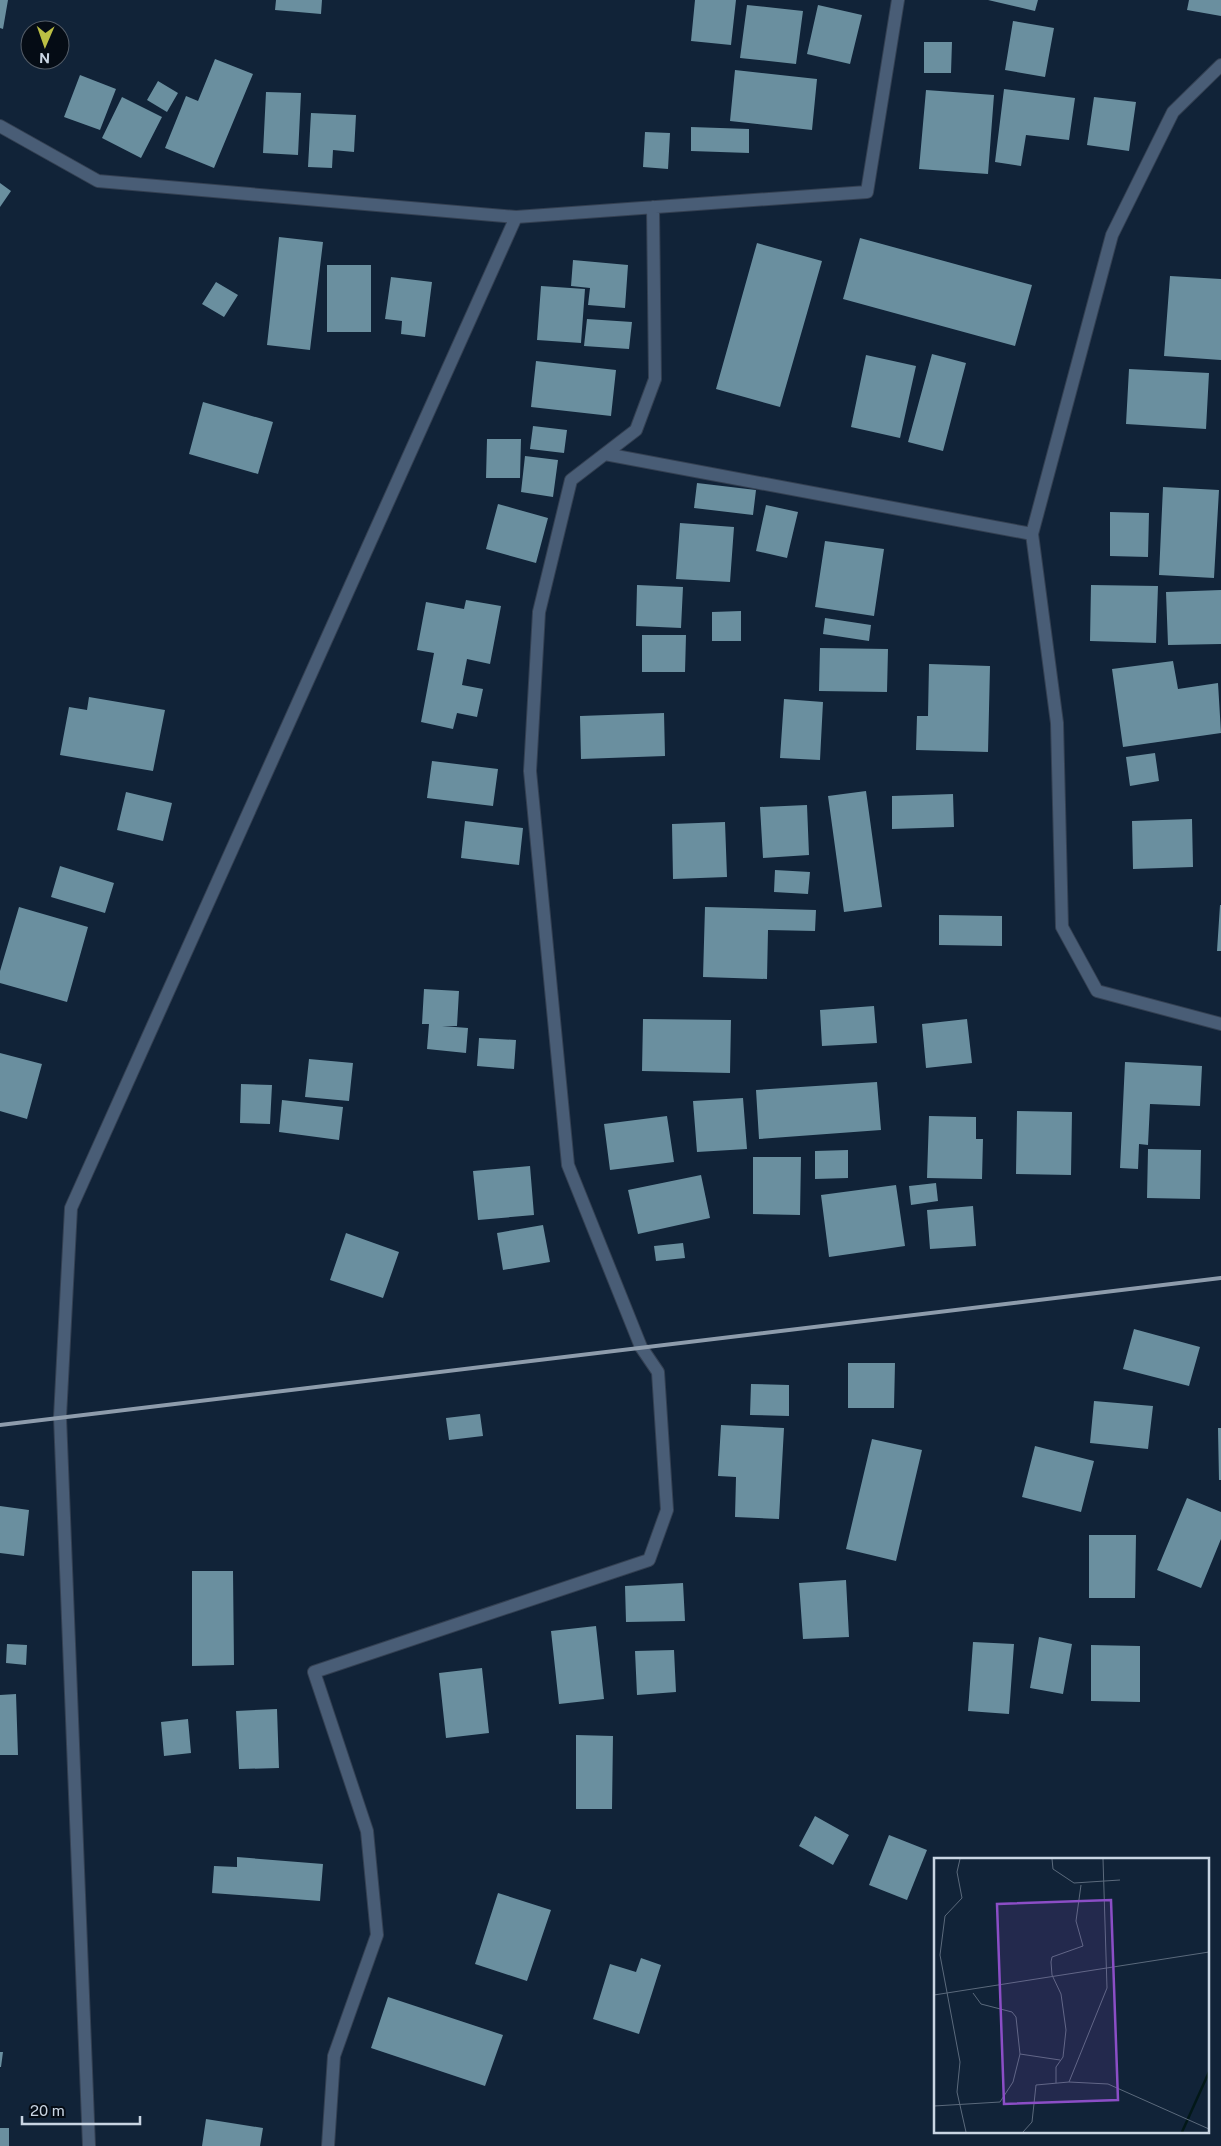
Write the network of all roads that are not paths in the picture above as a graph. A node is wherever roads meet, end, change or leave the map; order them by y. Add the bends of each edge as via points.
1 (898, 0) edge
2 (1221, 65) edge
3 (0, 126) edge
4 (653, 207) junction
5 (516, 217) junction
6 (605, 454) junction
7 (1032, 534) junction
8 (1221, 1024) edge
9 (89, 2146) edge
10 (328, 2146) edge

1 - 4 street via 867,192
2 - 7 street via 1173,112 1112,235
3 - 5 street via 98,181
4 - 5 street
4 - 6 street via 655,379 636,430
5 - 9 street via 71,1208 60,1417
6 - 7 street
6 - 10 street via 571,480 538,612 530,770 568,1166 641,1348 658,1372 667,1510 649,1560 314,1672 367,1831 377,1936 334,2056
7 - 8 street via 1057,723 1062,927 1097,991

